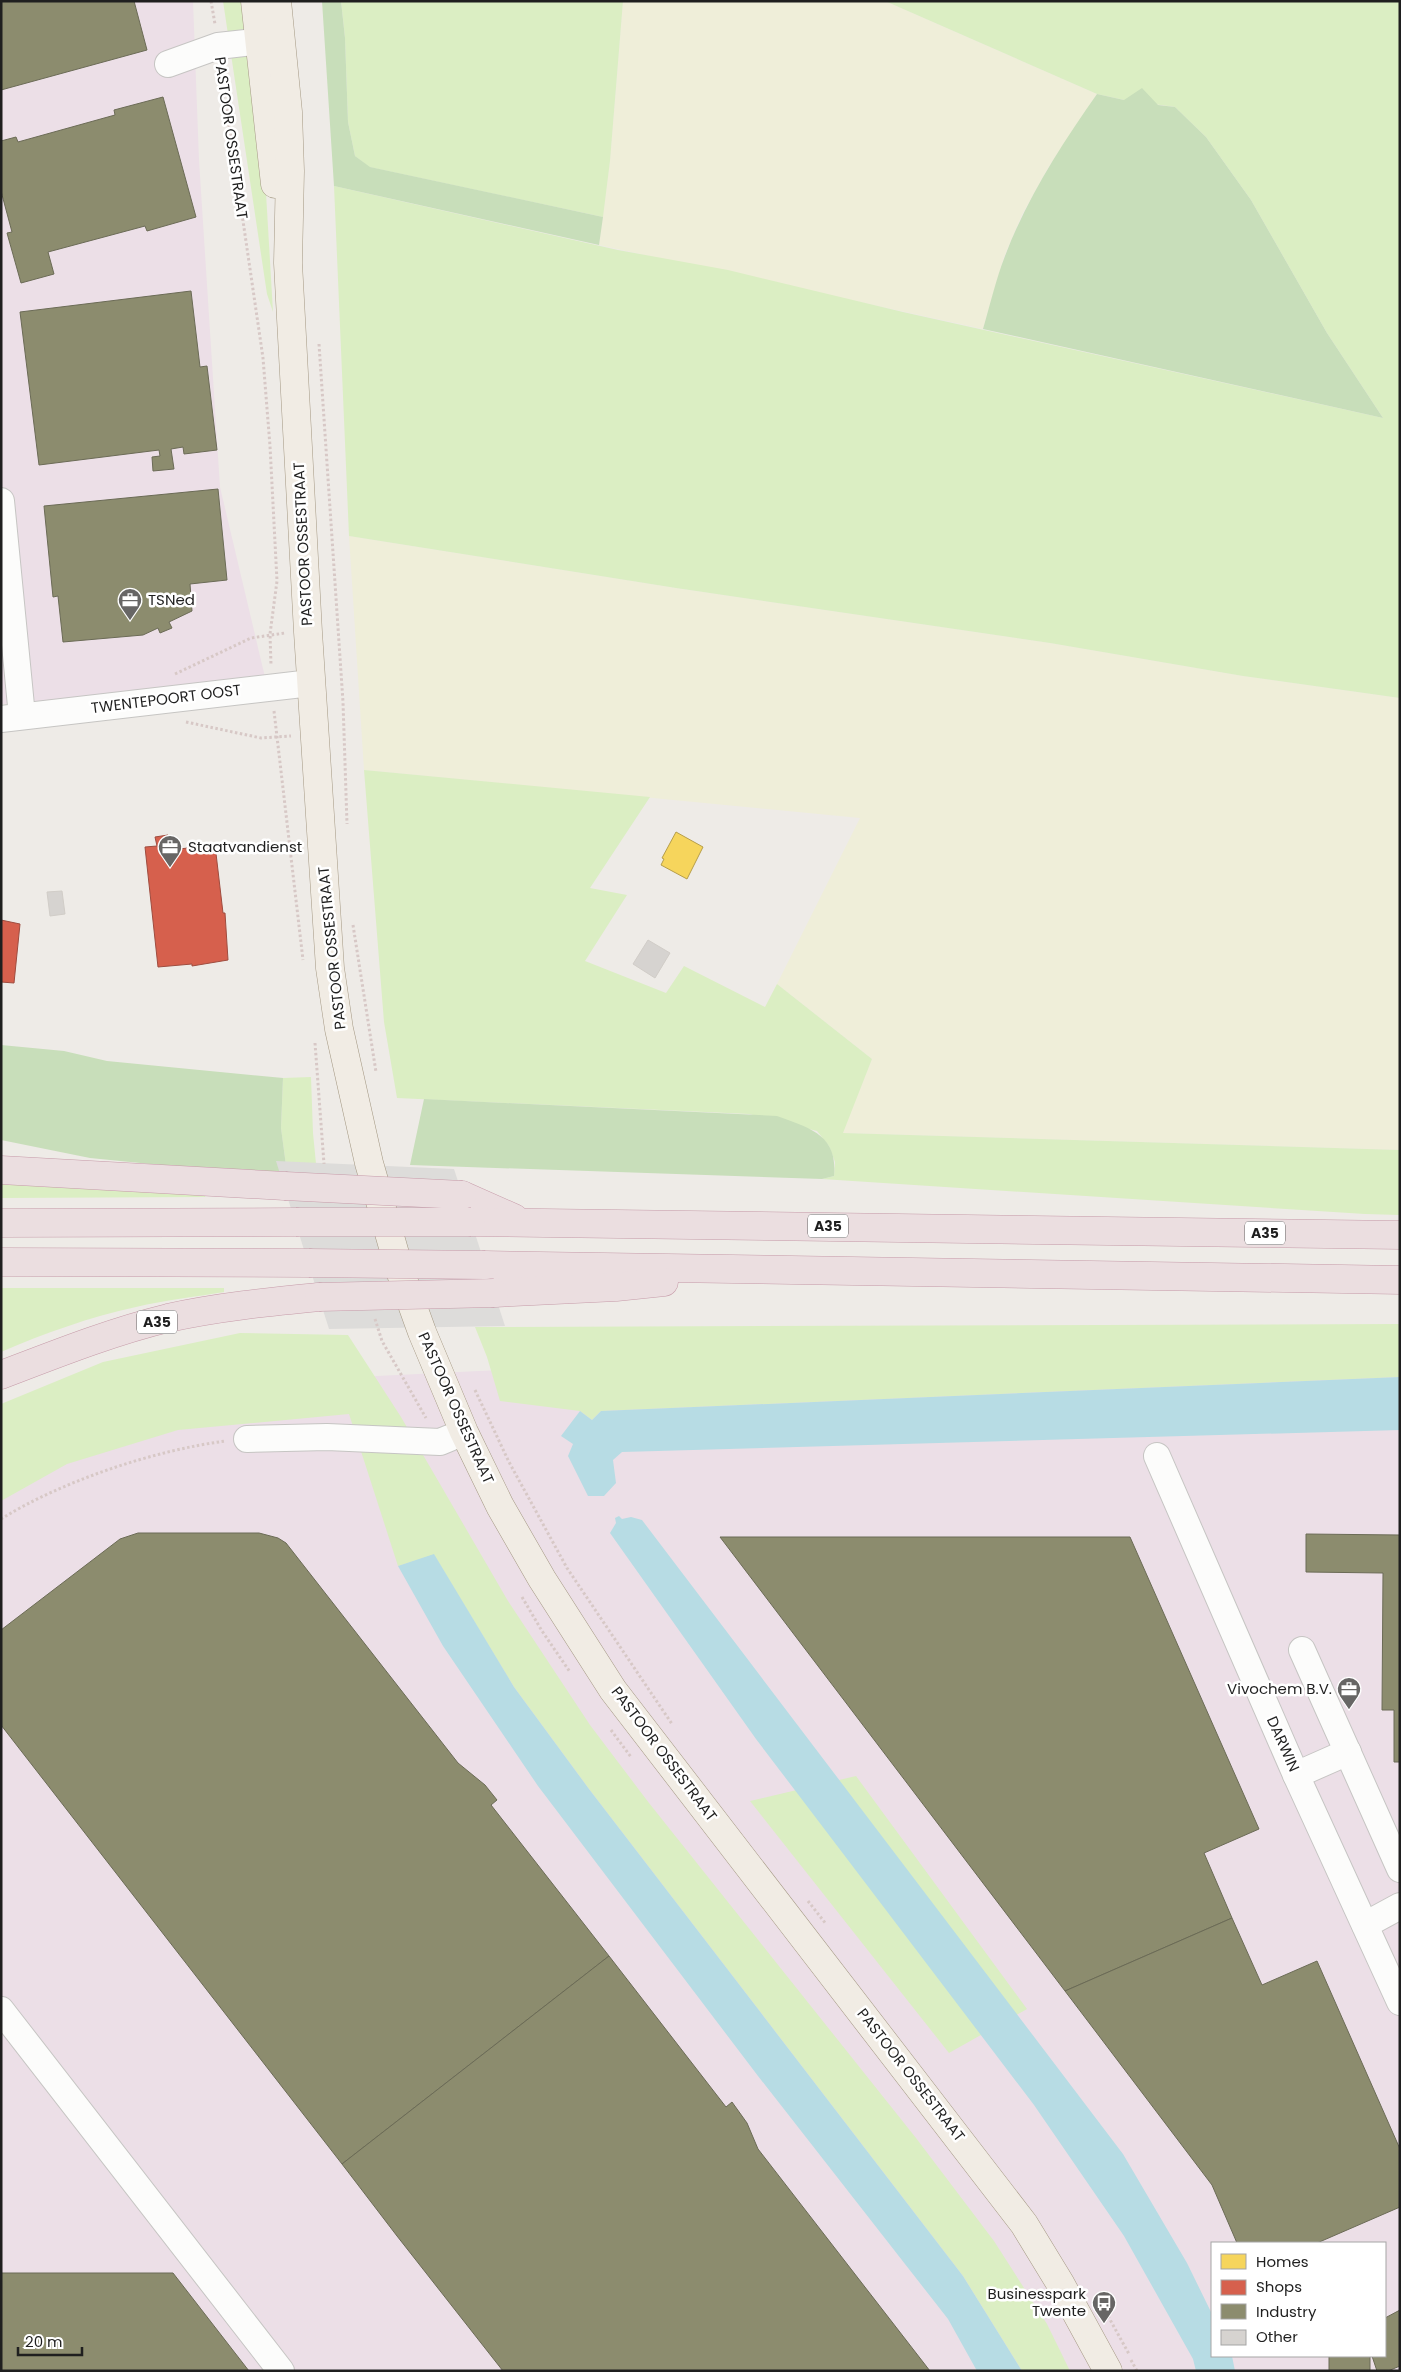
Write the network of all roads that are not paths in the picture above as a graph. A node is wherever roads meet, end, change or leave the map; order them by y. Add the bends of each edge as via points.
1 (255, 1) edge
2 (277, 1) edge
3 (271, 40) junction
4 (168, 64) dead end
5 (1, 500) edge
6 (311, 683) junction
7 (12, 718) edge
8 (1, 1170) edge
9 (525, 1222) junction
10 (1, 1223) edge
11 (1400, 1236) edge
12 (1, 1262) edge
13 (772, 1269) junction
14 (1400, 1280) edge
15 (1, 1375) edge
16 (464, 1432) junction
17 (247, 1439) road end
18 (1157, 1456) dead end
19 (1302, 1650) dead end
20 (1348, 1752) junction
21 (1296, 1776) junction
22 (1400, 1869) edge
23 (1400, 1906) edge
24 (1365, 1925) junction
25 (1400, 2002) edge
26 (1, 2010) edge
27 (281, 2371) edge
28 (1108, 2371) edge

1 - 3 main road, PASTOOR OSSESTRAAT
2 - 3 main road, PASTOOR OSSESTRAAT
3 - 4 street via 218,46
3 - 6 main road, PASTOOR OSSESTRAAT via 290,171 288,263
5 - 7 street, TWENTEPOORT OOST
6 - 7 street, TWENTEPOORT OOST
6 - 16 main road, PASTOOR OSSESTRAAT via 330,968 339,1028 371,1172 399,1268
8 - 9 highway, A35, bridge via 462,1195
9 - 10 highway, A35, bridge
9 - 11 highway, A35
12 - 13 highway, A35, bridge
13 - 14 highway, A35
13 - 15 highway, A35, bridge via 616,1288 319,1297 237,1305 167,1318
16 - 17 street via 440,1442 327,1437
16 - 28 main road, PASTOOR OSSESTRAAT via 500,1506 542,1579 613,1690 1024,2224
18 - 21 street, DARWIN
19 - 20 street
20 - 21 street
20 - 22 street
21 - 24 street, DARWIN
23 - 24 street
24 - 25 street, DARWIN
26 - 27 street

